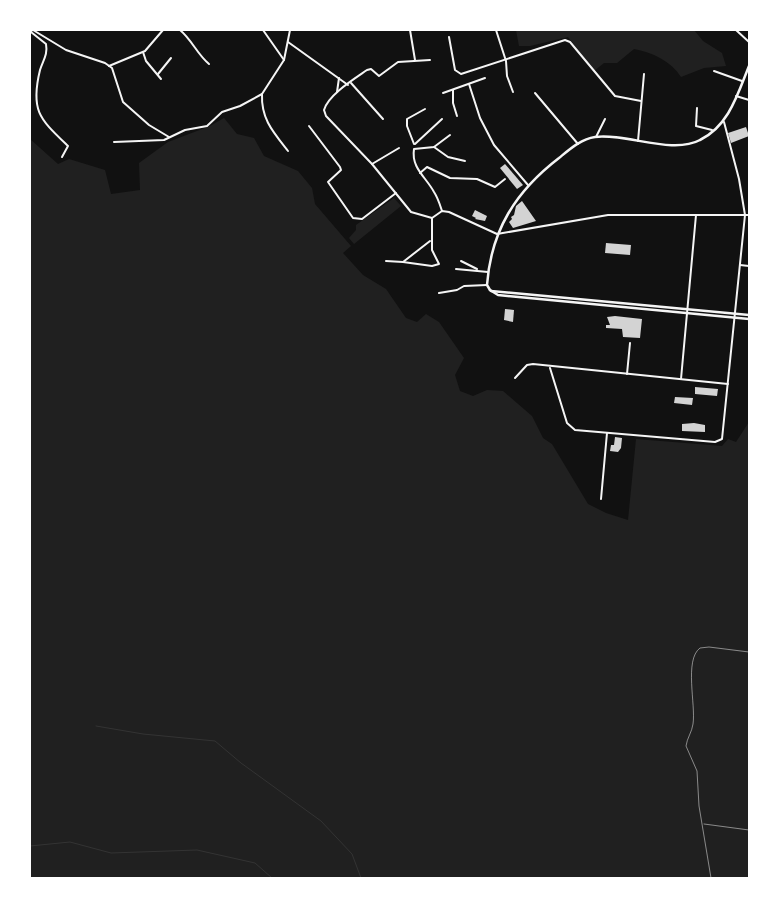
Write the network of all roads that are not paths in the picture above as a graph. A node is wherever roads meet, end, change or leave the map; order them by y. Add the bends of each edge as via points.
1 (33, 30) edge
2 (163, 30) edge
3 (180, 30) edge
4 (263, 30) edge
5 (290, 30) edge
6 (410, 30) edge
7 (496, 30) edge
8 (736, 30) edge
9 (449, 37) dead end
10 (288, 42) junction
11 (749, 42) edge
12 (142, 52) junction
13 (171, 58) dead end
14 (506, 59) junction
15 (284, 60) junction
16 (415, 60) junction
17 (430, 60) dead end
18 (209, 64) dead end
19 (109, 66) junction
20 (749, 66) edge
21 (714, 71) dead end
22 (157, 74) junction
23 (644, 74) dead end
24 (161, 78) dead end
25 (338, 78) junction
26 (485, 78) dead end
27 (742, 81) junction
28 (351, 83) junction
29 (469, 84) junction
30 (348, 85) junction
31 (453, 90) junction
32 (337, 92) junction
33 (513, 92) dead end
34 (535, 92) dead end
35 (443, 93) dead end
36 (262, 94) junction
37 (736, 96) junction
38 (749, 100) edge
39 (641, 101) junction
40 (697, 108) dead end
41 (425, 109) dead end
42 (457, 116) dead end
43 (383, 119) dead end
44 (442, 119) dead end
45 (605, 119) dead end
46 (724, 122) junction
47 (309, 126) dead end
48 (714, 131) junction
49 (450, 135) dead end
50 (169, 137) junction
51 (596, 137) junction
52 (638, 141) junction
53 (114, 142) dead end
54 (414, 144) junction
55 (578, 144) junction
56 (434, 147) junction
57 (399, 148) dead end
58 (416, 148) junction
59 (288, 151) dead end
60 (62, 157) dead end
61 (465, 161) dead end
62 (372, 164) junction
63 (420, 173) junction
64 (505, 179) dead end
65 (528, 185) junction
66 (396, 193) junction
67 (442, 211) junction
68 (696, 214) junction
69 (744, 215) junction
70 (749, 215) edge
71 (432, 218) junction
72 (497, 234) junction
73 (430, 241) junction
74 (386, 261) dead end
75 (462, 261) dead end
76 (403, 262) junction
77 (740, 265) junction
78 (749, 266) edge
79 (456, 268) dead end
80 (479, 271) junction
81 (488, 272) junction
82 (487, 285) junction
83 (439, 293) dead end
84 (687, 311) junction
85 (735, 315) junction
86 (749, 315) edge
87 (749, 318) edge
88 (630, 343) dead end
89 (550, 368) junction
90 (627, 374) junction
91 (515, 378) dead end
92 (681, 379) junction
93 (728, 384) junction
94 (607, 433) junction
95 (601, 499) dead end

1 - 19 street via 66,50
1 - 60 street via 31,32 46,44 48,53 37,90 40,117 68,146
2 - 12 street via 150,48
3 - 18 street
4 - 15 street
5 - 10 street
6 - 16 street
7 - 14 street
8 - 11 street
9 - 14 street via 456,72 461,74
10 - 15 street
10 - 25 street
12 - 19 street
12 - 22 street
13 - 22 street
14 - 33 street via 507,76
14 - 39 street via 565,40 615,96
15 - 36 street
16 - 17 street
16 - 28 street via 398,62 379,76 371,69 367,70
19 - 50 street via 116,76 123,102 149,125
20 - 27 street
21 - 27 street
22 - 24 street
23 - 39 street
25 - 30 street
25 - 32 street
26 - 29 street
27 - 37 street
28 - 30 street
28 - 43 street
29 - 31 street
29 - 65 street via 480,118 494,145
30 - 32 street
31 - 35 street
31 - 42 street
32 - 62 street via 326,105 326,116
34 - 55 street
36 - 50 street via 222,112 207,126 184,130
36 - 59 street via 265,120
37 - 38 street
37 - 46 street
39 - 52 street
40 - 48 street via 696,126
41 - 54 street via 407,118
44 - 54 street
45 - 51 street
46 - 48 street
46 - 69 street via 739,179
47 - 66 street via 340,167 341,170 328,182 353,218 362,219
48 - 52 street via 688,145
49 - 56 street
50 - 53 street via 164,140
51 - 52 street
51 - 55 street
54 - 58 street
55 - 65 street
56 - 58 street
56 - 61 street via 448,157
57 - 62 street
58 - 63 street via 412,157
62 - 66 street
63 - 64 street via 427,167 450,178 477,179 495,187
63 - 67 street via 435,193
65 - 72 street
66 - 71 street via 411,212
67 - 71 street
67 - 72 street
68 - 69 street
68 - 72 street via 599,216
68 - 84 street
69 - 70 street
69 - 77 street
71 - 73 street
72 - 81 street
73 - 76 street
73 - 76 street via 440,261 436,266
74 - 76 street
75 - 80 street
77 - 78 street
77 - 85 street
79 - 80 street
80 - 81 street
81 - 82 street
82 - 83 street via 464,286
82 - 84 street via 498,295
84 - 85 street
84 - 92 street
85 - 86 street
85 - 87 street
85 - 93 street
88 - 90 street
89 - 90 street
89 - 91 street via 529,365
89 - 94 street via 571,428
90 - 92 street
92 - 93 street
93 - 94 street via 721,440
94 - 95 street

